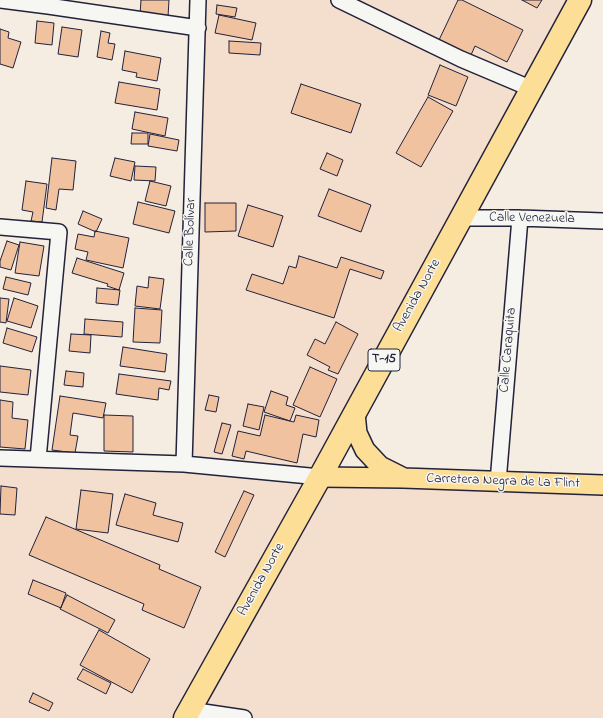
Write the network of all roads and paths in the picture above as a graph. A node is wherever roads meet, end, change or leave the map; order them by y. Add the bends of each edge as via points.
1 (0, 0) edge
2 (198, 0) edge
3 (339, 0) edge
4 (580, 0) edge
5 (198, 28) junction
6 (532, 89) junction
7 (461, 218) junction
8 (520, 218) junction
9 (603, 221) edge
10 (0, 227) edge
11 (355, 413) junction
12 (0, 458) edge
13 (38, 459) junction
14 (184, 464) junction
15 (320, 477) junction
16 (403, 478) junction
17 (498, 482) junction
18 (603, 485) edge
19 (187, 714) edge
20 (244, 718) edge

1 - 5 street
2 - 5 street, Calle Bolívar
3 - 6 street via 461,59
4 - 6 highway, Avenida Norte / T-15
5 - 14 street, Calle Bolívar
6 - 7 highway, Avenida Norte / T-15
7 - 8 street, Calle Venezuela
7 - 11 highway, Avenida Norte / T-15
8 - 9 street, Calle Venezuela
8 - 17 street, Calle Caraquita
10 - 13 street via 59,232
11 - 15 highway, Avenida Norte / T-15
11 - 16 main road, Carretera Negra de La Flint via 358,433 365,450 380,466
12 - 13 street
13 - 14 street
14 - 15 street
15 - 16 main road, Carretera Negra de La Flint
15 - 19 highway, Avenida Norte / T-15
16 - 17 main road, Carretera Negra de La Flint
17 - 18 main road, Carretera Negra de La Flint
19 - 20 street

